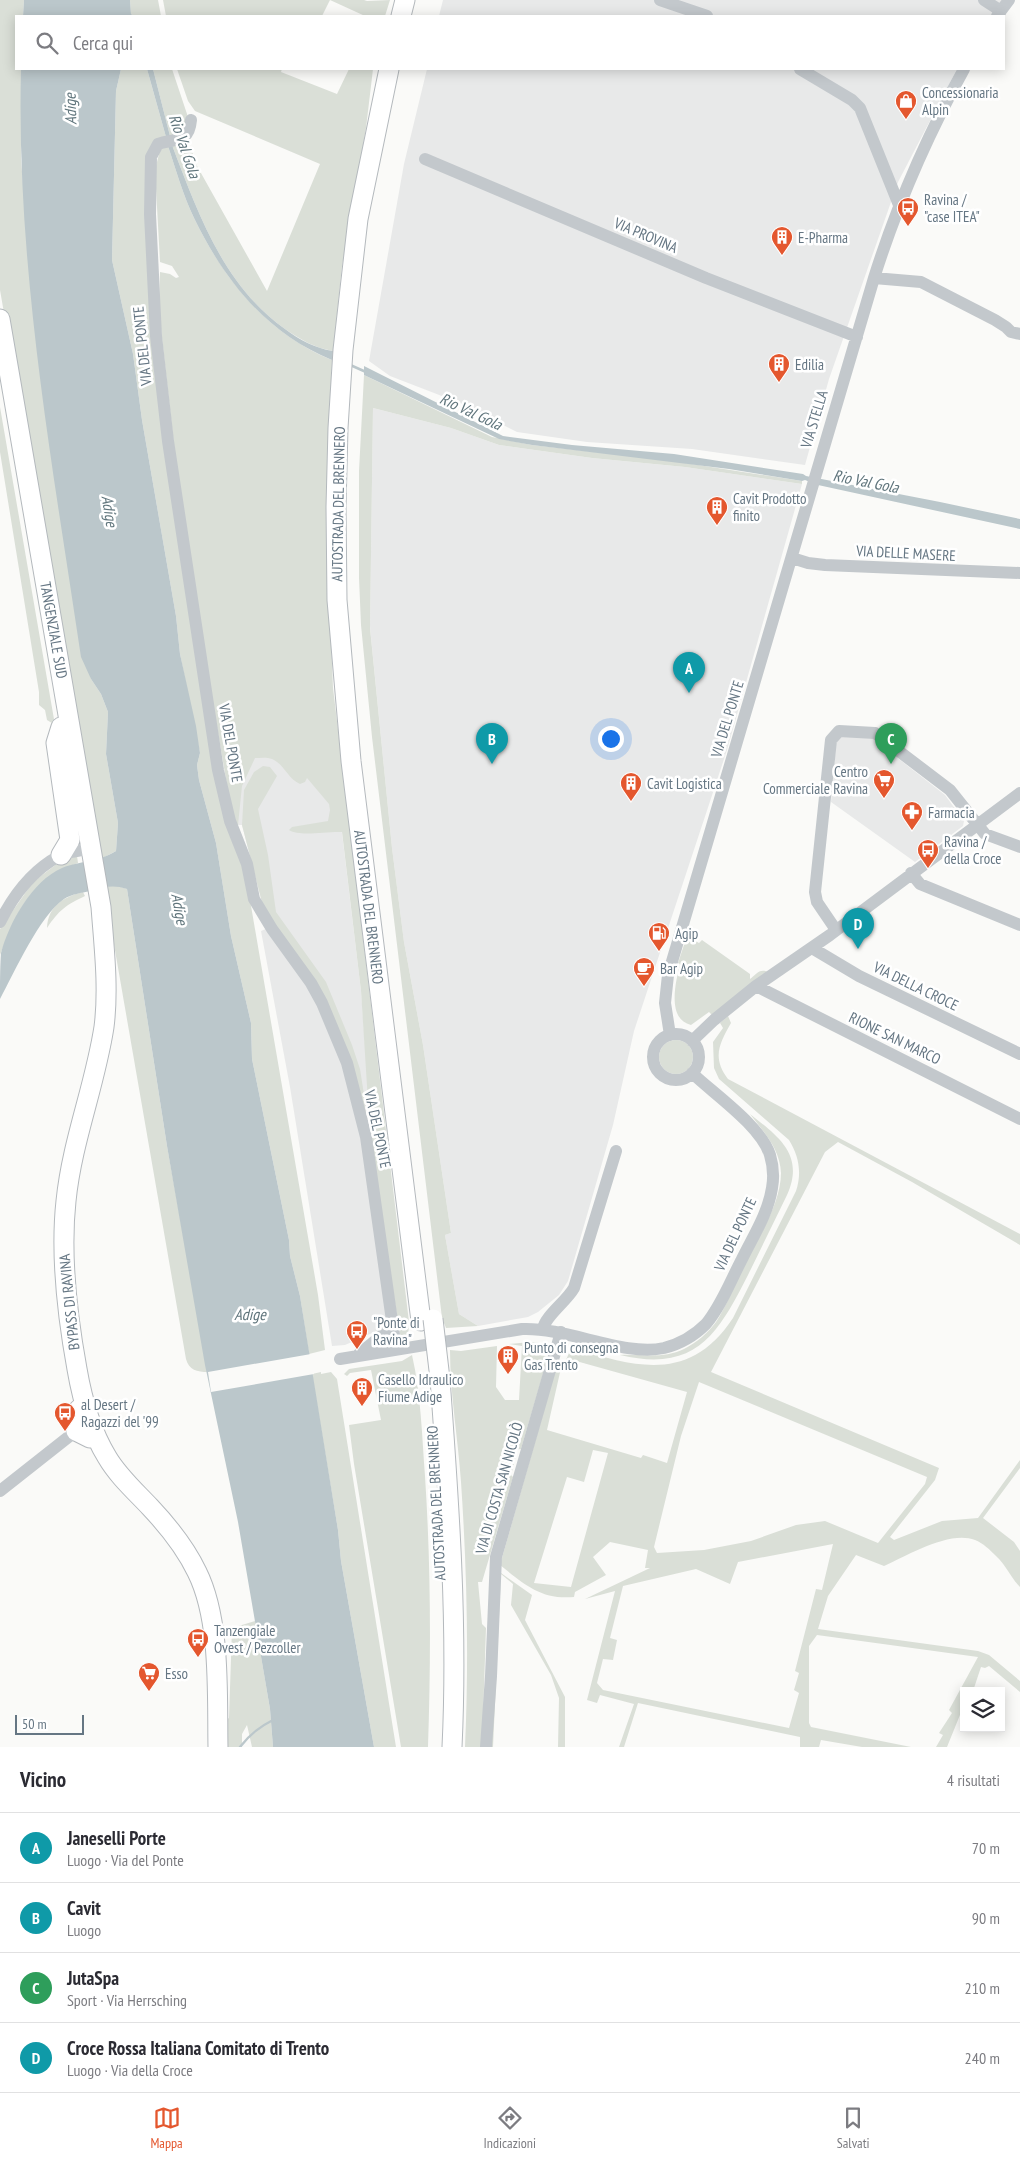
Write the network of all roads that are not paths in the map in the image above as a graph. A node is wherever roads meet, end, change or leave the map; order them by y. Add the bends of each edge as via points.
1 (405, 0) edge
2 (417, 0) edge
3 (660, 0) edge
4 (984, 0) edge
5 (1009, 0) edge
6 (999, 13) edge
7 (401, 15) edge
8 (413, 15) edge
9 (704, 15) edge
10 (389, 70) edge
11 (400, 70) edge
12 (802, 70) edge
13 (963, 70) edge
14 (191, 120) dead end
15 (426, 159) dead end
16 (899, 205) junction
17 (874, 278) junction
18 (0, 319) edge
19 (1020, 334) edge
20 (857, 337) junction
21 (349, 353) junction
22 (0, 378) edge
23 (792, 558) junction
24 (1020, 574) edge
25 (61, 727) junction
26 (1020, 793) edge
27 (977, 826) junction
28 (1020, 847) edge
29 (86, 853) junction
30 (61, 855) junction
31 (911, 873) junction
32 (0, 922) edge
33 (1020, 925) edge
34 (836, 930) junction
35 (101, 943) junction
36 (812, 948) junction
37 (756, 986) junction
38 (670, 1034) junction
39 (692, 1041) junction
40 (1020, 1054) edge
41 (692, 1073) junction
42 (1020, 1119) edge
43 (616, 1151) dead end
44 (392, 1320) junction
45 (543, 1329) junction
46 (561, 1332) junction
47 (396, 1349) junction
48 (358, 1355) junction
49 (340, 1358) dead end
50 (434, 1380) junction
51 (83, 1434) junction
52 (0, 1491) edge
53 (210, 1627) junction
54 (210, 1747) edge
55 (218, 1747) edge
56 (440, 1747) edge
57 (452, 1747) edge
58 (486, 1747) edge

1 - 7 highway
2 - 8 highway
3 - 9 street
4 - 6 street
5 - 6 street
10 - 21 highway, AUTOSTRADA DEL BRENNERO via 358,219
11 - 21 highway, AUTOSTRADA DEL BRENNERO
12 - 16 street via 860,108
13 - 16 street, VIA STELLA via 928,136
14 - 44 street, VIA DEL PONTE via 185,136 161,143 154,149 150,162 150,224 156,336 168,441 218,770 230,822 247,864 254,899 311,983 346,1063 366,1137
15 - 20 street, VIA PROVINA via 706,278
16 - 17 street, VIA STELLA
17 - 19 street via 920,282
17 - 20 street, VIA STELLA
18 - 29 highway, TANGENZIALE SUD
20 - 23 street, VIA STELLA
21 - 50 highway, AUTOSTRADA DEL BRENNERO via 336,507 337,600 343,674 376,963
22 - 25 highway, TANGENZIALE SUD
23 - 24 street, VIA DELLE MASERE via 825,565
23 - 38 street, VIA DEL PONTE via 668,974 664,1002
25 - 29 highway, TANGENZIALE SUD
25 - 30 highway via 56,743 70,840
26 - 27 street
27 - 28 street via 993,838
27 - 31 street
27 - 34 street via 950,790 875,733 843,730 835,733 831,740 815,892 817,902
29 - 30 street
29 - 35 highway, TANGENZIALE SUD
30 - 32 street via 28,881
31 - 33 street via 920,884
31 - 34 street
34 - 36 street
35 - 51 highway, BYPASS DI RAVINA via 97,1023 60,1198 59,1280
35 - 53 highway, BYPASS DI RAVINA via 104,1024 91,1091 70,1165 66,1203 64,1247 72,1340 84,1400 107,1457 191,1561 203,1586
36 - 37 street
36 - 40 street, VIA DELLA CROCE via 859,976
37 - 39 street
37 - 42 street, RIONE SAN MARCO
38 - 39 street via 685,1036
38 - 41 street via 655,1047 653,1057 657,1070 674,1080
39 - 41 street via 699,1056
41 - 46 street, VIA DEL PONTE via 752,1127 769,1153 774,1175 770,1199 723,1297 698,1331 682,1342 662,1348 641,1349
43 - 45 street via 574,1288 565,1302 544,1322
44 - 47 street, VIA DEL PONTE
44 - 48 street, VIA DEL PONTE via 386,1332
45 - 46 street, VIA DEL PONTE
45 - 47 street, VIA DEL PONTE via 504,1331
46 - 58 street, VIA DI COSTA SAN NICOLÒ via 496,1557
47 - 48 street, VIA DEL PONTE
48 - 49 street, VIA DEL PONTE
50 - 56 highway, AUTOSTRADA DEL BRENNERO via 443,1681
50 - 57 highway, AUTOSTRADA DEL BRENNERO via 452,1533 455,1679
51 - 52 street
51 - 53 highway, BYPASS DI RAVINA via 186,1565
53 - 54 highway
53 - 55 highway

